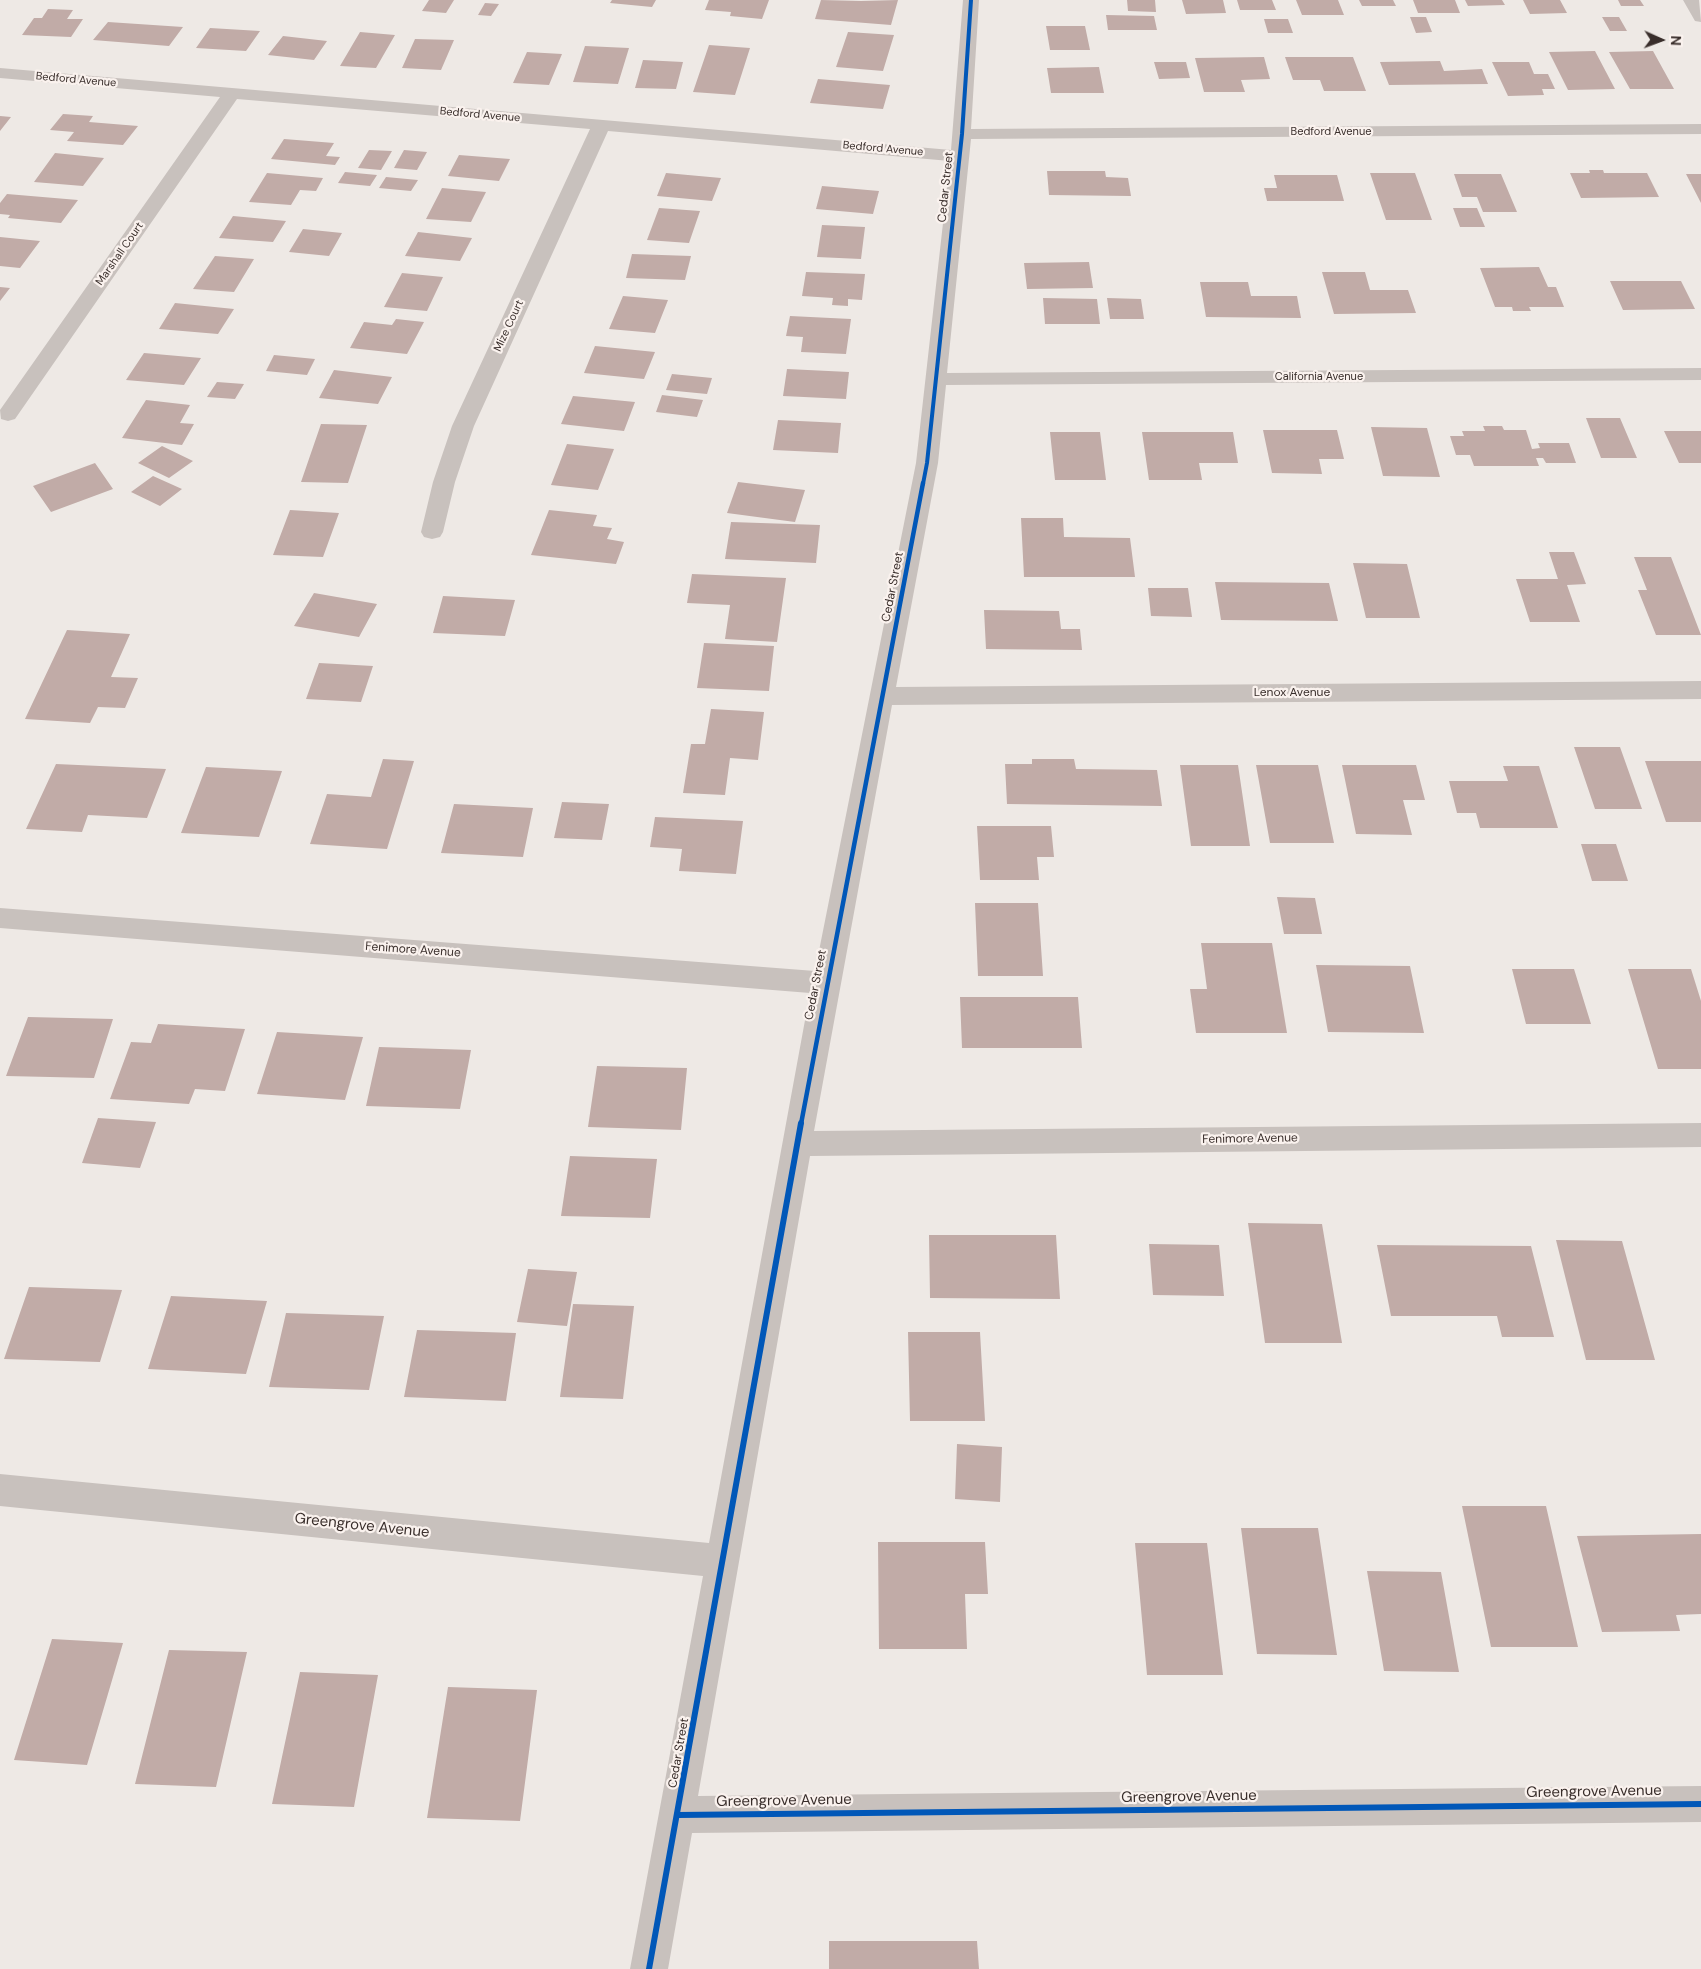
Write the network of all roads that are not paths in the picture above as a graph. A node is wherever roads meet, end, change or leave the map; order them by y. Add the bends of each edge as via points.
1 (971, 0) edge
2 (1691, 0) edge
3 (1701, 17) edge
4 (0, 73) edge
5 (232, 93) junction
6 (601, 126) junction
7 (1701, 129) edge
8 (960, 145) junction
9 (1701, 374) edge
10 (936, 379) junction
11 (8, 414) dead end
12 (432, 532) dead end
13 (1701, 690) edge
14 (883, 696) junction
15 (0, 918) edge
16 (826, 983) junction
17 (1701, 1135) edge
18 (798, 1144) junction
19 (0, 1490) edge
20 (724, 1561) junction
21 (1701, 1804) edge
22 (678, 1815) junction
23 (649, 1969) edge

1 - 8 street, Cedar Street
2 - 3 street
4 - 5 street, Bedford Avenue
5 - 6 street, Bedford Avenue
5 - 11 street, Marshall Court
6 - 8 street, Bedford Avenue
6 - 12 street, Mize Court via 463,426 444,482
7 - 8 street, Bedford Avenue
8 - 10 street, Cedar Street
9 - 10 street, California Avenue
10 - 14 street, Cedar Street via 926,463
13 - 14 street, Lenox Avenue
14 - 16 street, Cedar Street
15 - 16 street, Fenimore Avenue
16 - 18 street, Cedar Street
17 - 18 street, Fenimore Avenue
18 - 20 street, Cedar Street
19 - 20 street, Greengrove Avenue
20 - 22 street, Cedar Street
21 - 22 street, Greengrove Avenue
22 - 23 street, Cedar Street

